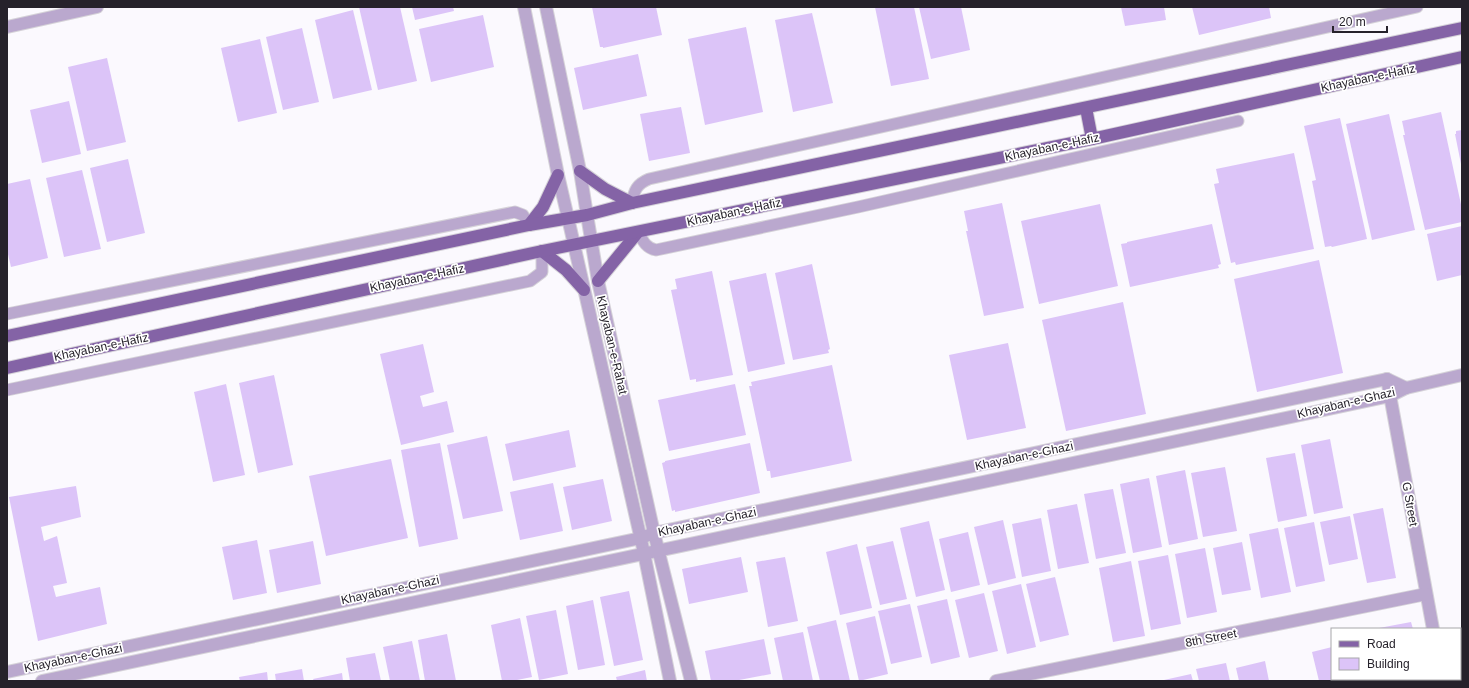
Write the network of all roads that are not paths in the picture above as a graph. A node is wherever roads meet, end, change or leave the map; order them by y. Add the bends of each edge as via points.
1 (97, 7) edge
2 (524, 7) edge
3 (546, 7) edge
4 (1417, 7) edge
5 (7, 27) edge
6 (1462, 28) edge
7 (1462, 57) edge
8 (1086, 108) junction
9 (1238, 121) dead end
10 (1092, 139) junction
11 (580, 171) junction
12 (558, 175) junction
13 (632, 203) junction
14 (587, 215) junction
15 (568, 218) junction
16 (529, 225) junction
17 (638, 232) junction
18 (592, 241) junction
19 (574, 245) junction
20 (542, 251) junction
21 (598, 281) junction
22 (584, 290) junction
23 (7, 314) edge
24 (7, 336) edge
25 (7, 368) edge
26 (1462, 375) edge
27 (1387, 379) junction
28 (1406, 388) junction
29 (7, 390) edge
30 (1390, 396) junction
31 (654, 533) junction
32 (641, 538) junction
33 (658, 550) junction
34 (644, 553) junction
35 (1426, 594) junction
36 (1433, 628) edge
37 (7, 672) edge
38 (42, 681) edge
39 (670, 681) edge
40 (691, 681) edge
41 (996, 681) edge

1 - 5 street
2 - 12 street, Khayaban-e-Rahat
3 - 11 street, Khayaban-e-Rahat
4 - 13 lane via 649,179 636,187
6 - 8 main road
7 - 10 main road, Khayaban-e-Hafiz
8 - 10 main road
8 - 13 main road
9 - 17 lane via 656,250 646,246
10 - 17 main road, Khayaban-e-Hafiz
11 - 13 main road via 605,189
11 - 14 street, Khayaban-e-Rahat
12 - 15 street, Khayaban-e-Rahat
12 - 16 main road via 543,207
13 - 14 main road
14 - 15 main road
14 - 18 street, Khayaban-e-Rahat
15 - 16 main road
15 - 19 street, Khayaban-e-Rahat
16 - 23 lane via 523,215 516,212
16 - 24 main road
17 - 18 main road, Khayaban-e-Hafiz
17 - 21 main road
18 - 19 main road, Khayaban-e-Hafiz
18 - 21 street, Khayaban-e-Rahat
19 - 20 main road, Khayaban-e-Hafiz
19 - 22 street, Khayaban-e-Rahat
20 - 22 main road via 566,270
20 - 25 main road, Khayaban-e-Hafiz
20 - 29 lane via 542,272 530,280
21 - 31 street, Khayaban-e-Rahat
22 - 32 street, Khayaban-e-Rahat
26 - 28 street, Khayaban-e-Ghazi
27 - 28 street, Khayaban-e-Ghazi
27 - 30 street, G Street
27 - 31 street, Khayaban-e-Ghazi
28 - 30 street, Khayaban-e-Ghazi
30 - 33 street, Khayaban-e-Ghazi
30 - 35 street, G Street
31 - 32 street, Khayaban-e-Ghazi
31 - 33 street, Khayaban-e-Rahat
32 - 34 street, Khayaban-e-Rahat
32 - 37 street, Khayaban-e-Ghazi
33 - 34 street, Khayaban-e-Ghazi
33 - 40 street, Khayaban-e-Rahat
34 - 38 street, Khayaban-e-Ghazi
34 - 39 street, Khayaban-e-Rahat
35 - 36 street, G Street
35 - 41 street, 8th Street

